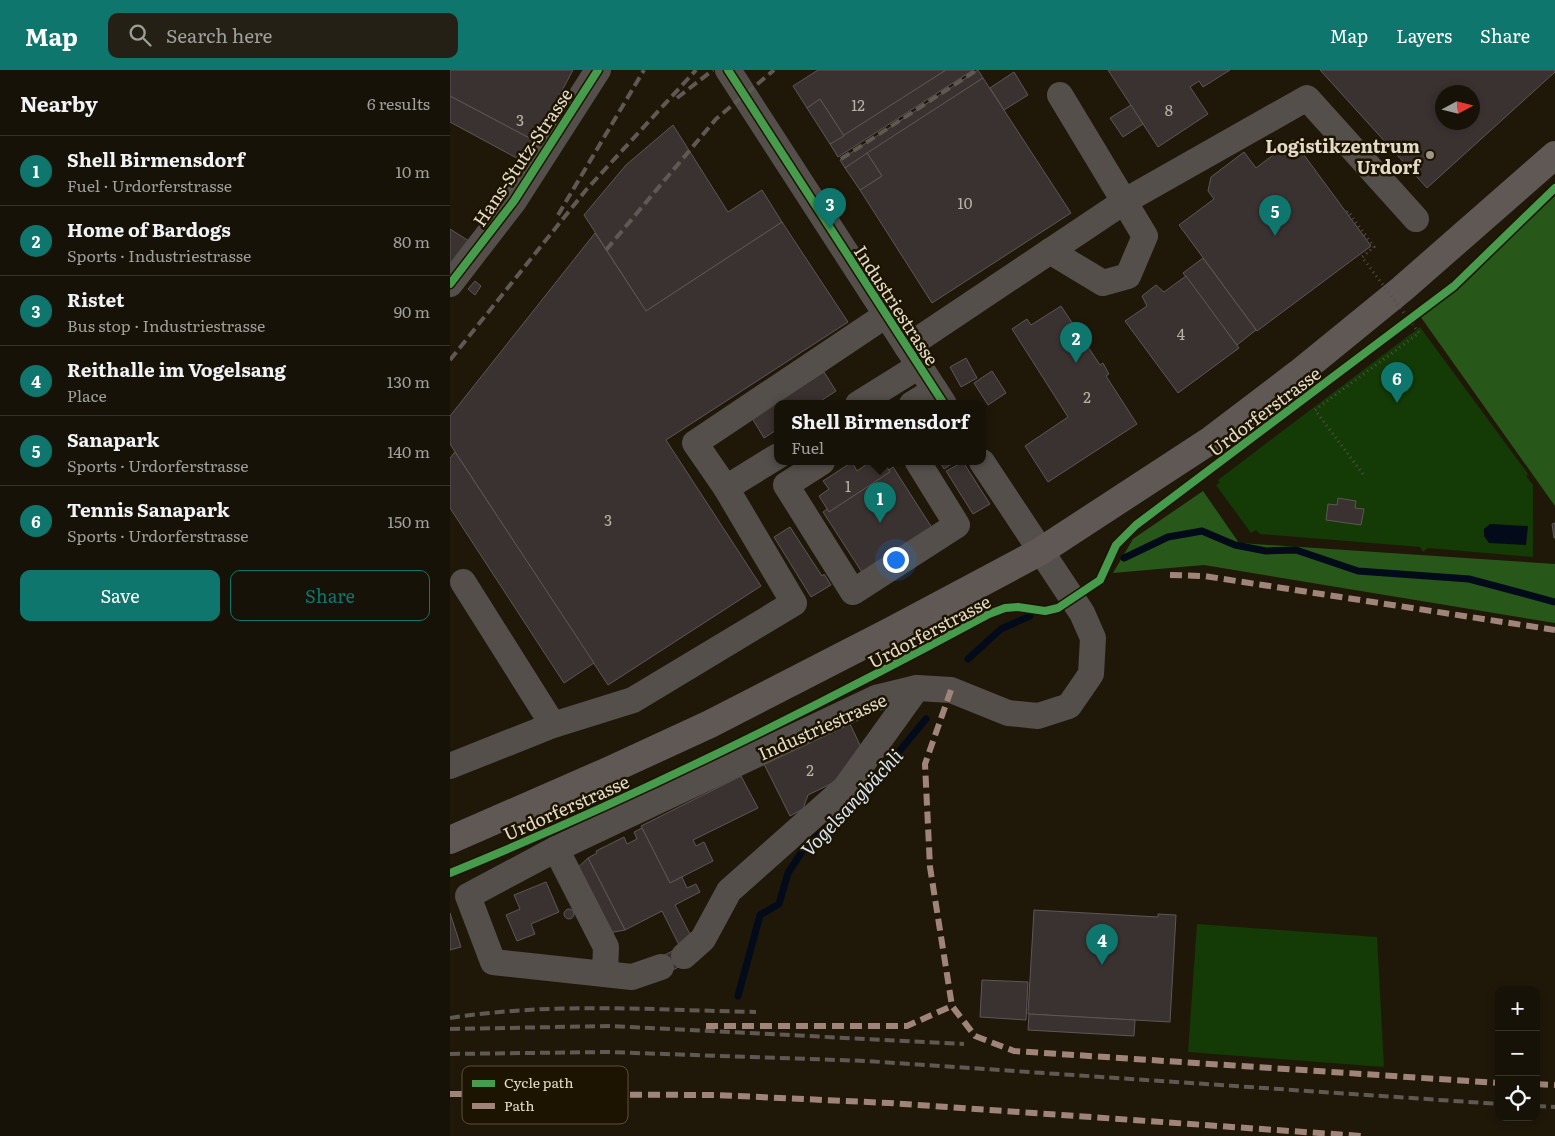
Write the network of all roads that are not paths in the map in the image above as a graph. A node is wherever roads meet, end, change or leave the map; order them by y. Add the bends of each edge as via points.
1 (598, 70) edge
2 (728, 70) edge
3 (1060, 95) dead end
4 (1555, 156) edge
5 (1125, 201) junction
6 (1416, 219) dead end
7 (1050, 251) junction
8 (450, 284) edge
9 (886, 316) junction
10 (913, 356) junction
11 (939, 397) edge
12 (863, 400) edge
13 (774, 458) edge
14 (817, 465) edge
15 (920, 465) edge
16 (984, 465) edge
17 (726, 488) junction
18 (1041, 551) junction
19 (462, 582) dead end
20 (917, 688) junction
21 (553, 725) junction
22 (450, 766) edge
23 (450, 840) edge
24 (556, 850) junction
25 (684, 956) dead end
26 (661, 967) dead end
27 (606, 974) junction

1 - 8 street, Hans-Stutz-Strasse via 514,201
2 - 9 street, Industriestrasse
3 - 5 street
4 - 18 main road, Urdorferstrasse via 1402,289 1299,373 1211,440
5 - 6 street via 1307,98
5 - 7 street
5 - 7 street via 1145,236 1128,276 1104,283
7 - 10 street
9 - 10 street, Industriestrasse
9 - 17 street via 695,443
10 - 11 street, Industriestrasse
10 - 12 street
13 - 17 street
14 - 15 street via 786,485 853,592 957,525
16 - 18 street, Industriestrasse
17 - 21 street via 794,603 633,700
18 - 20 street, Industriestrasse via 1082,614 1093,638 1092,674 1069,706 1038,716 1008,713 952,690
18 - 23 main road, Urdorferstrasse via 892,632 710,724
19 - 21 street
20 - 24 street, Industriestrasse via 876,698
20 - 25 street via 845,788 729,891 704,939
21 - 22 street
24 - 27 street via 606,947
24 - 27 street, Industriestrasse via 468,896 493,962
26 - 27 street via 632,976

